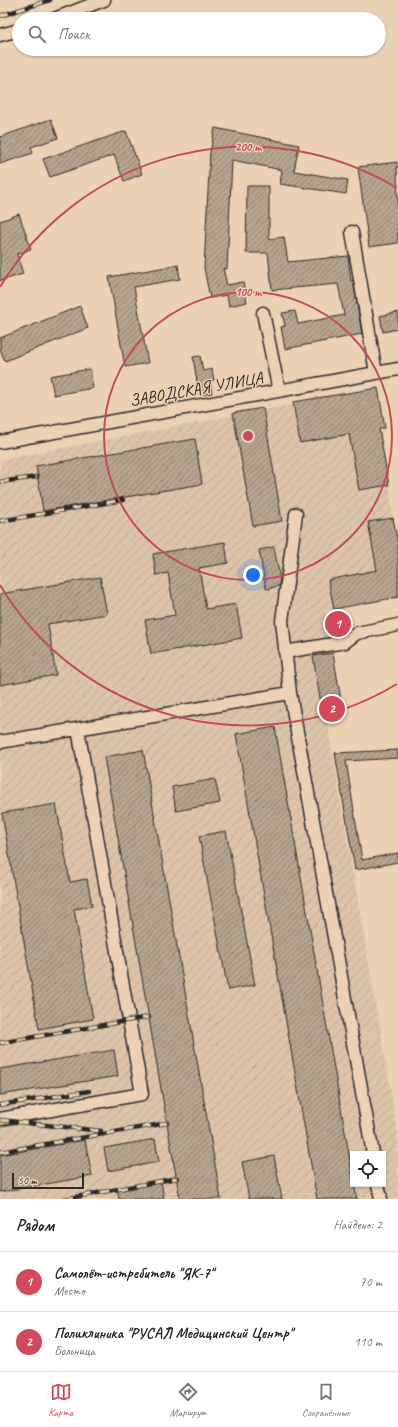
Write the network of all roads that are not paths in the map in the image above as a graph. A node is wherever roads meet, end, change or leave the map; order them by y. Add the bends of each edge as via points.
1 (104, 0) edge
2 (72, 12) edge
3 (12, 32) edge
4 (0, 35) edge
5 (352, 232) dead end
6 (263, 313) dead end
7 (398, 369) edge
8 (376, 373) junction
9 (279, 391) junction
10 (0, 442) edge
11 (296, 514) dead end
12 (398, 625) edge
13 (285, 652) junction
14 (290, 693) junction
15 (78, 729) junction
16 (0, 742) edge
17 (0, 1119) edge
18 (372, 1151) edge
19 (379, 1187) edge
20 (381, 1199) edge

1 - 2 street
3 - 4 street
5 - 8 street
6 - 9 street
7 - 8 street, ЗАВОДСКАЯ УЛИЦА
8 - 9 street, ЗАВОДСКАЯ УЛИЦА
9 - 10 street, ЗАВОДСКАЯ УЛИЦА
11 - 13 street via 282,621
12 - 13 street via 357,634 345,642
13 - 14 street
14 - 15 street
14 - 18 street
15 - 16 street
15 - 17 street via 142,1094
19 - 20 street

